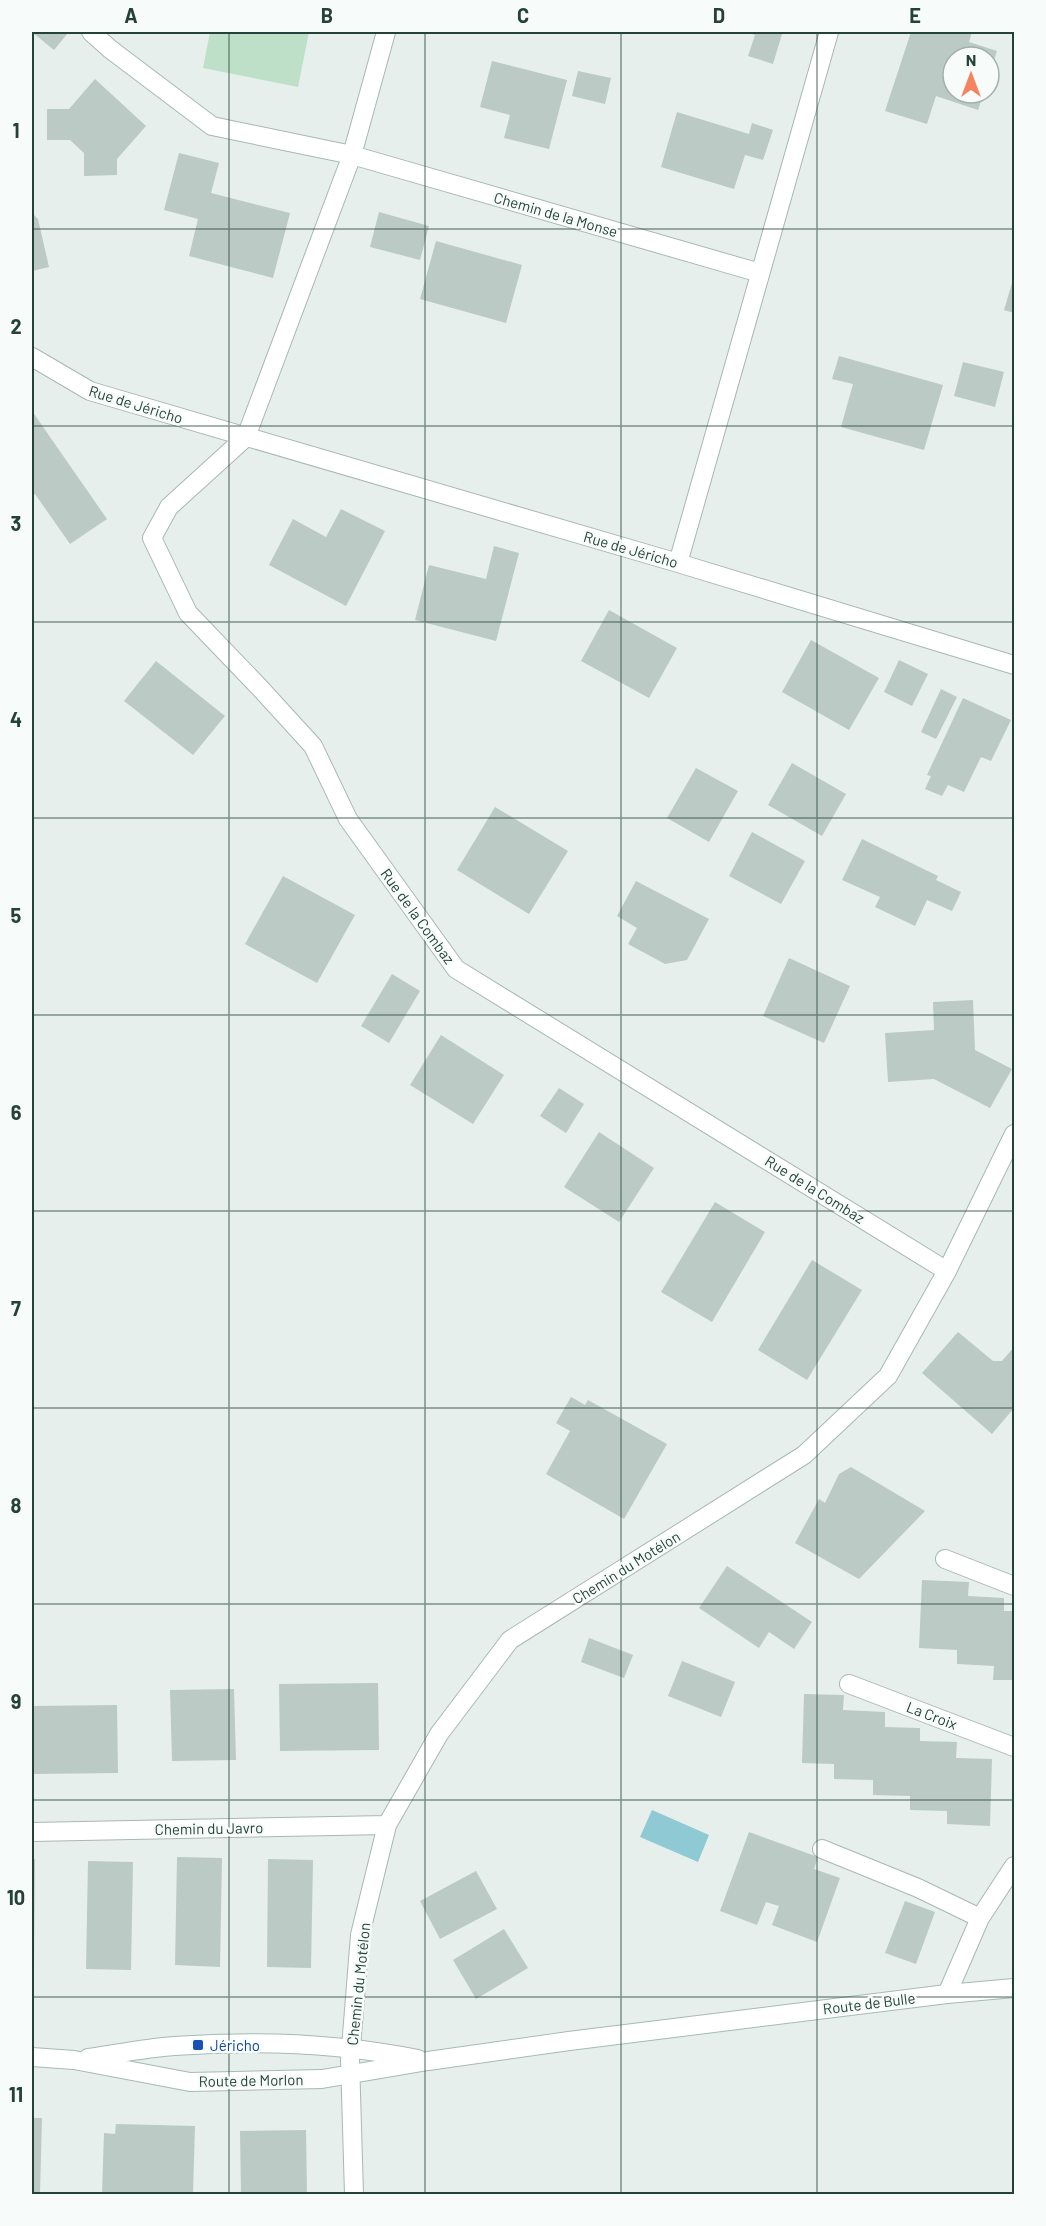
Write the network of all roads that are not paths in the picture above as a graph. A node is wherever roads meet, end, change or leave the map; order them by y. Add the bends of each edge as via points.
1 (91, 32) edge
2 (386, 32) edge
3 (829, 32) edge
4 (352, 155) junction
5 (760, 273) junction
6 (32, 357) edge
7 (246, 437) junction
8 (678, 563) junction
9 (1014, 665) edge
10 (1014, 1134) edge
11 (947, 1271) junction
12 (945, 1559) dead end
13 (1014, 1586) edge
14 (849, 1684) dead end
15 (1014, 1747) edge
16 (387, 1825) junction
17 (32, 1832) edge
18 (822, 1849) dead end
19 (1014, 1866) edge
20 (980, 1918) junction
21 (1014, 1988) edge
22 (947, 1994) junction
23 (723, 2021) joint
24 (32, 2057) edge
25 (74, 2060) junction
26 (351, 2061) junction
27 (428, 2061) junction
28 (354, 2194) edge

1 - 4 street, Chemin de la Monse via 212,126
2 - 4 street
3 - 5 street
4 - 5 street, Chemin de la Monse
4 - 7 street
5 - 8 street
6 - 7 street, Rue de Jéricho via 90,391
7 - 8 street, Rue de Jéricho
7 - 11 street, Rue de la Combaz via 169,507 152,538 188,613 313,746 348,819 456,969
8 - 9 street, Rue de Jéricho
10 - 11 street, Chemin du Motélon
11 - 16 street, Chemin du Motélon via 888,1376 804,1455 510,1640 440,1734
12 - 13 street
14 - 15 street, La Croix
16 - 17 street, Chemin du Javro
16 - 26 street, Chemin du Motélon via 360,1935
18 - 20 street
19 - 20 street
20 - 22 street
21 - 22 street, Route de Bulle
22 - 23 street, Route de Bulle
23 - 27 street, Route de Morlon
24 - 25 street, Route de Morlon
25 - 26 street, Route de Morlon via 173,2046 278,2043
25 - 26 street, Route de Morlon via 190,2082 322,2079
26 - 27 street, Route de Morlon
26 - 27 street, Route de Morlon
26 - 28 street, Chemin du Motélon

